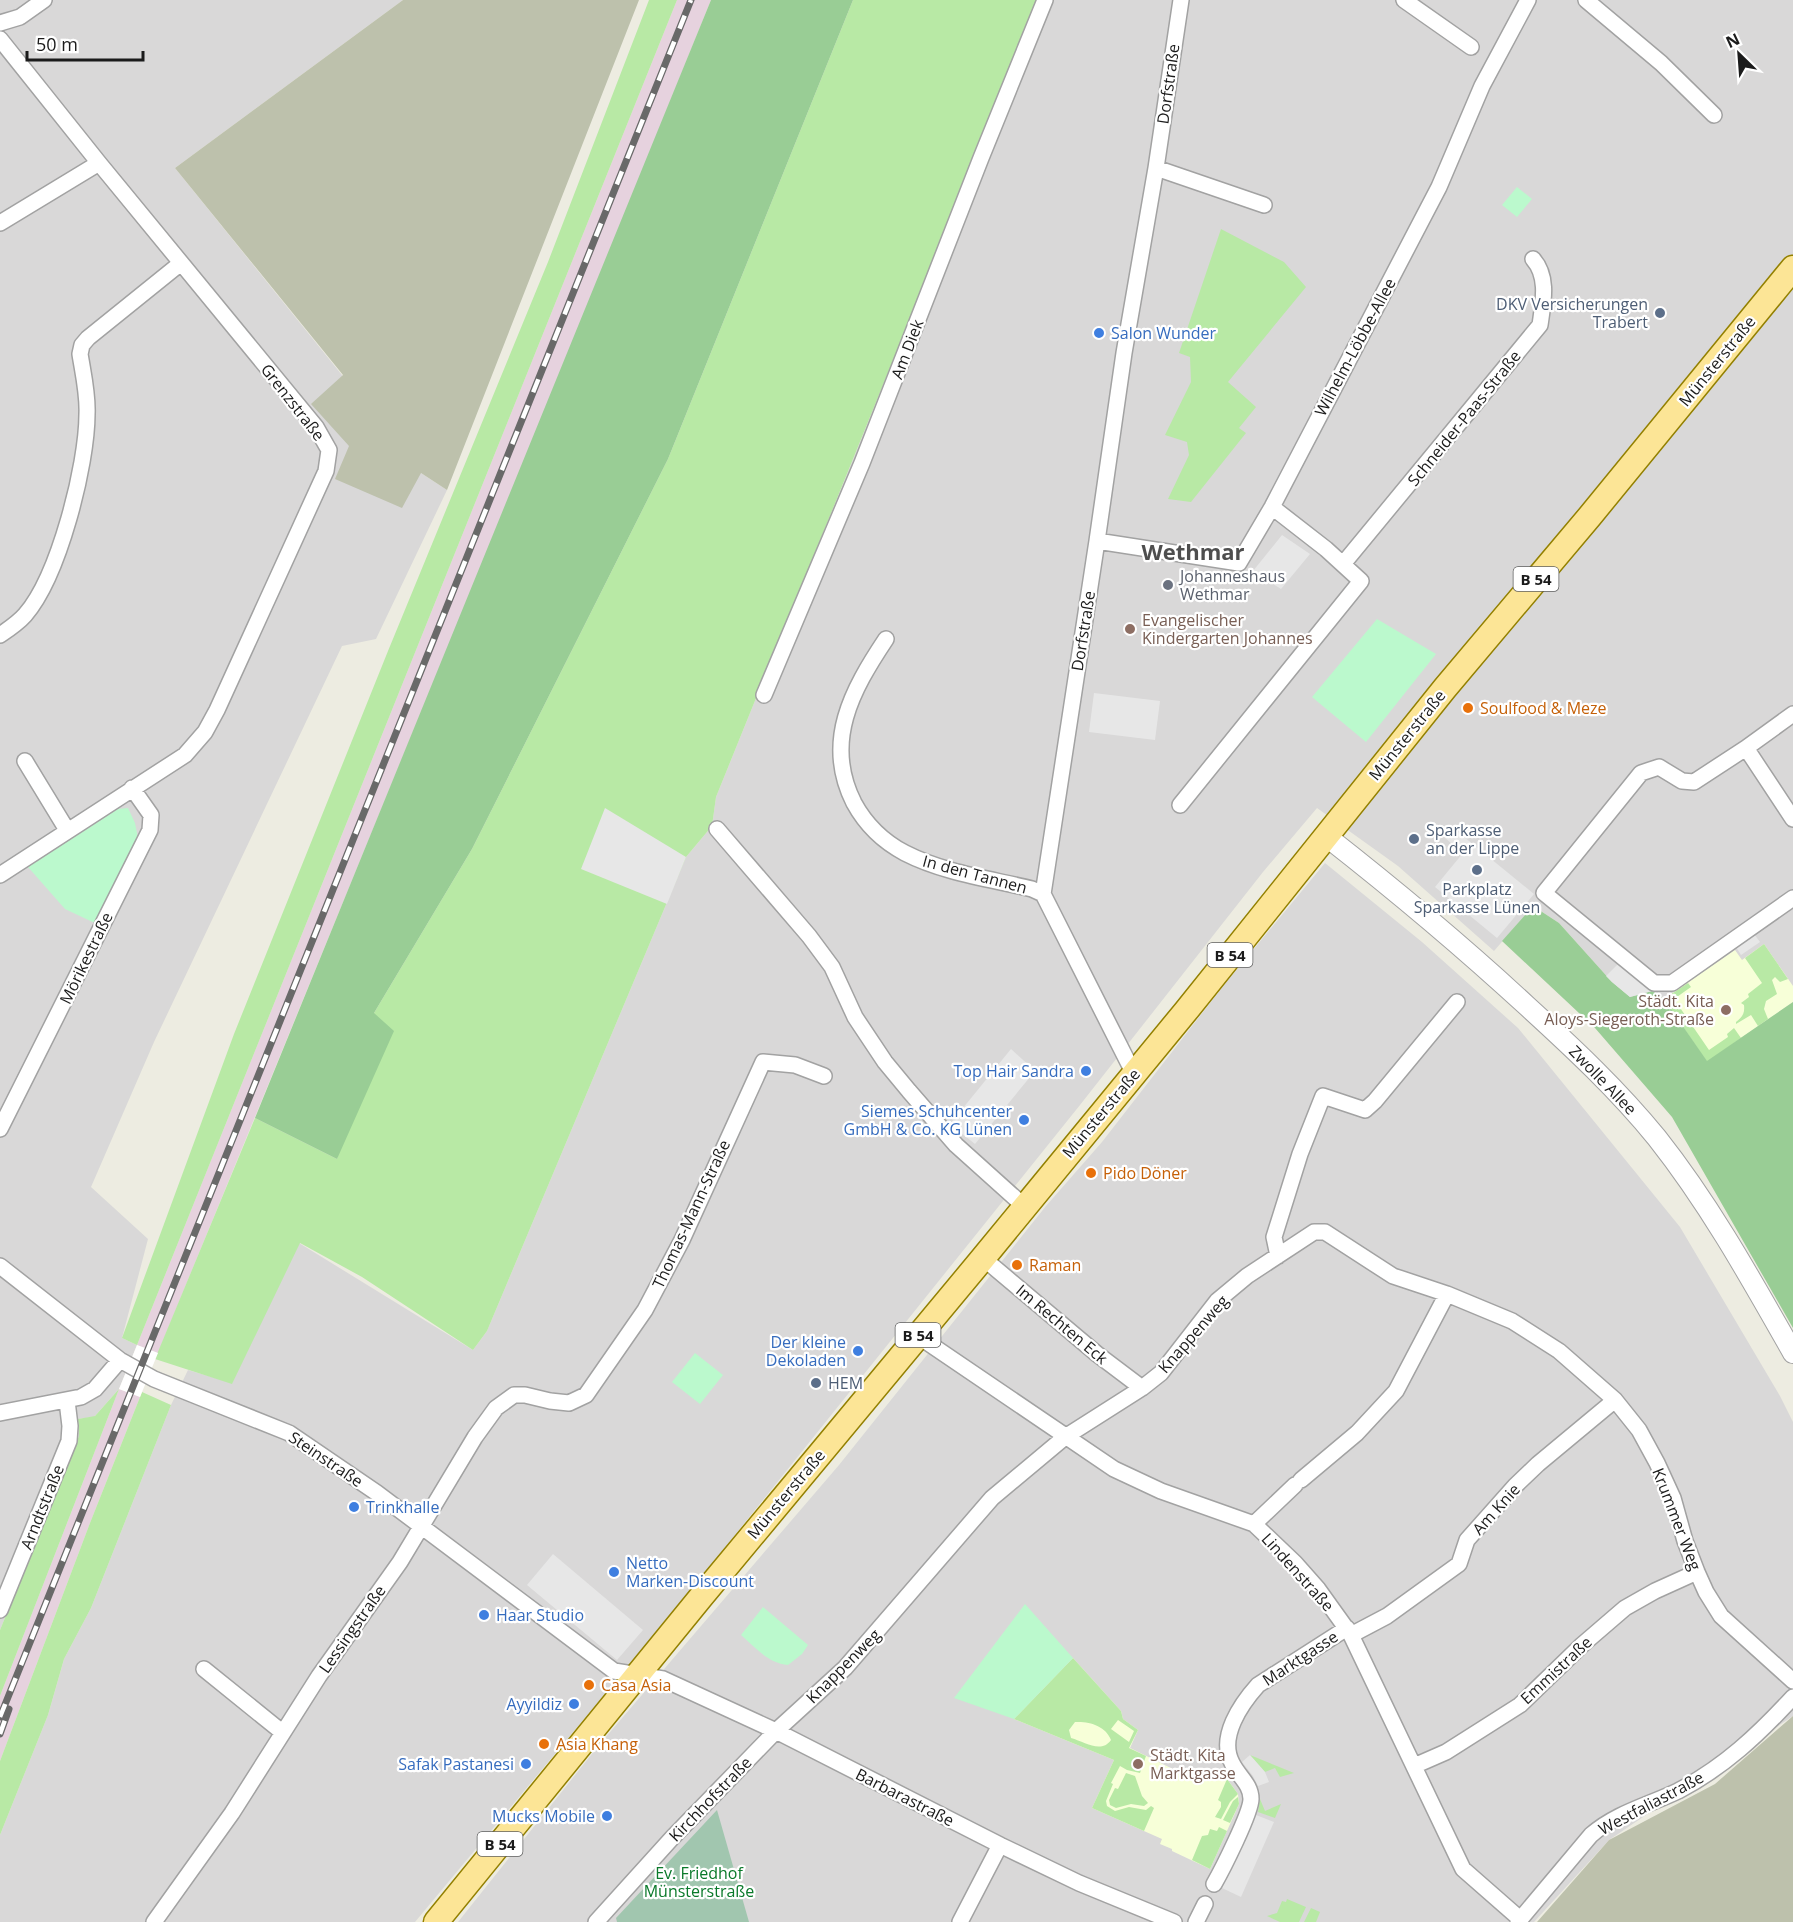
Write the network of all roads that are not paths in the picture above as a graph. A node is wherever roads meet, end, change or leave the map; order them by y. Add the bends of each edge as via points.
1 (44, 0) edge
2 (1045, 0) edge
3 (1181, 0) edge
4 (1404, 0) edge
5 (1528, 0) edge
6 (1586, 0) edge
7 (0, 23) edge
8 (0, 39) edge
9 (1471, 47) dead end
10 (1714, 115) dead end
11 (99, 163) junction
12 (1156, 168) junction
13 (1264, 205) dead end
14 (0, 223) edge
15 (1533, 259) dead end
16 (181, 263) junction
17 (1793, 268) edge
18 (1272, 507) junction
19 (1097, 541) junction
20 (1343, 564) junction
21 (0, 635) edge
22 (886, 639) dead end
23 (764, 695) dead end
24 (1793, 714) edge
25 (1746, 748) junction
26 (25, 761) dead end
27 (132, 788) junction
28 (1180, 805) dead end
29 (1793, 819) edge
30 (717, 829) dead end
31 (68, 830) junction
32 (1326, 836) junction
33 (0, 875) edge
34 (1043, 894) junction
35 (1793, 898) edge
36 (1457, 1002) dead end
37 (1134, 1074) junction
38 (824, 1076) dead end
39 (0, 1129) edge
40 (1025, 1207) junction
41 (1278, 1256) junction
42 (983, 1258) junction
43 (0, 1266) edge
44 (1447, 1294) junction
45 (918, 1336) junction
46 (1793, 1353) edge
47 (120, 1360) junction
48 (1142, 1388) junction
49 (1615, 1400) junction
50 (67, 1401) junction
51 (0, 1413) edge
52 (1065, 1437) junction
53 (1254, 1524) junction
54 (422, 1527) junction
55 (1697, 1572) junction
56 (0, 1610) edge
57 (1349, 1631) junction
58 (204, 1669) dead end
59 (637, 1675) junction
60 (1793, 1682) edge
61 (1793, 1697) edge
62 (776, 1731) junction
63 (282, 1732) junction
64 (1414, 1766) junction
65 (1000, 1845) junction
66 (1214, 1884) dead end
67 (1205, 1904) dead end
68 (1519, 1921) edge
69 (154, 1922) edge
70 (436, 1922) edge
71 (596, 1922) edge
72 (960, 1922) edge
73 (1174, 1922) edge
74 (1196, 1922) edge

1 - 7 street via 20,17
2 - 23 street, Am Diek via 862,463
3 - 12 street, Dorfstraße
4 - 9 street
5 - 18 street, Wilhelm-Löbbe-Allee via 1482,86 1439,187
6 - 10 street via 1661,63
8 - 11 street, Grenzstraße
11 - 14 street
11 - 16 street, Grenzstraße
12 - 13 street
12 - 19 street, Dorfstraße
15 - 20 street, Schneider-Paas-Straße via 1545,288 1540,325
16 - 21 street via 82,345 87,413 72,508 36,600 20,621
16 - 27 street, Grenzstraße via 316,427 329,450 326,471 205,732 185,755
17 - 32 main road, Münsterstraße / B 54
18 - 19 street, Wilhelm-Löbbe-Allee via 1239,563
18 - 20 street
19 - 34 street, Dorfstraße
20 - 28 street via 1361,581
22 - 34 street, In den Tannen via 858,684 841,734 843,774 858,810 881,838 907,854
24 - 25 street
25 - 29 street
25 - 35 street via 1694,782 1682,782 1659,767 1641,773 1544,893 1654,983 1672,983
26 - 31 street
27 - 31 street, Grenzstraße
27 - 39 street, Mörikestraße via 151,815 150,830
30 - 40 street via 832,967 855,1017 885,1062 956,1145
31 - 33 street, Grenzstraße
32 - 37 main road, Münsterstraße / B 54
32 - 46 street, Zwolle Allee via 1487,969 1626,1102 1717,1221
34 - 37 street
36 - 41 street via 1365,1110 1323,1096 1274,1237
37 - 40 main road, Münsterstraße / B 54
38 - 54 street, Thomas-Mann-Straße via 795,1065 763,1062 682,1240 645,1310 586,1395 569,1403 514,1395 496,1408
40 - 42 main road, Münsterstraße / B 54
41 - 44 street, Krummer Weg via 1314,1232 1325,1232 1393,1276
41 - 48 street, Knappenweg via 1217,1301 1161,1373
42 - 45 main road, Münsterstraße / B 54
42 - 48 street, Im Rechten Eck
43 - 47 street, Steinstraße
44 - 49 street, Krummer Weg via 1512,1321 1559,1352
44 - 53 street via 1396,1391 1357,1432
45 - 52 street, Lindenstraße
45 - 59 main road, Münsterstraße / B 54
47 - 50 street via 95,1389
47 - 54 street, Steinstraße via 154,1379 289,1433
48 - 52 street, Knappenweg
49 - 55 street, Krummer Weg via 1639,1430 1657,1463
49 - 57 street, Am Knie via 1515,1486 1467,1540 1459,1564 1387,1616
50 - 51 street
50 - 56 street, Arndtstraße via 69,1441
52 - 53 street, Lindenstraße via 1114,1470
52 - 62 street, Knappenweg via 992,1498 845,1668
53 - 57 street, Lindenstraße via 1318,1589
54 - 59 street, Steinstraße via 614,1671
54 - 63 street, Lessingstraße
55 - 60 street, Krummer Weg via 1721,1617
55 - 64 street, Emmistraße via 1625,1608 1520,1705 1446,1752
57 - 64 street, Lindenstraße
57 - 66 street, Marktgasse via 1258,1684 1230,1728 1227,1745 1231,1763 1247,1783 1251,1798
58 - 63 street
59 - 62 street, Barbarastraße via 663,1679
59 - 70 main road, Münsterstraße / B 54
61 - 68 street, Westfaliastraße via 1751,1742 1700,1778 1604,1824
62 - 65 street, Barbarastraße
62 - 71 street, Kirchhofstraße
63 - 69 street, Lessingstraße via 232,1813
64 - 68 street, Lindenstraße via 1463,1869
65 - 72 street
65 - 73 street, Barbarastraße
67 - 74 street

